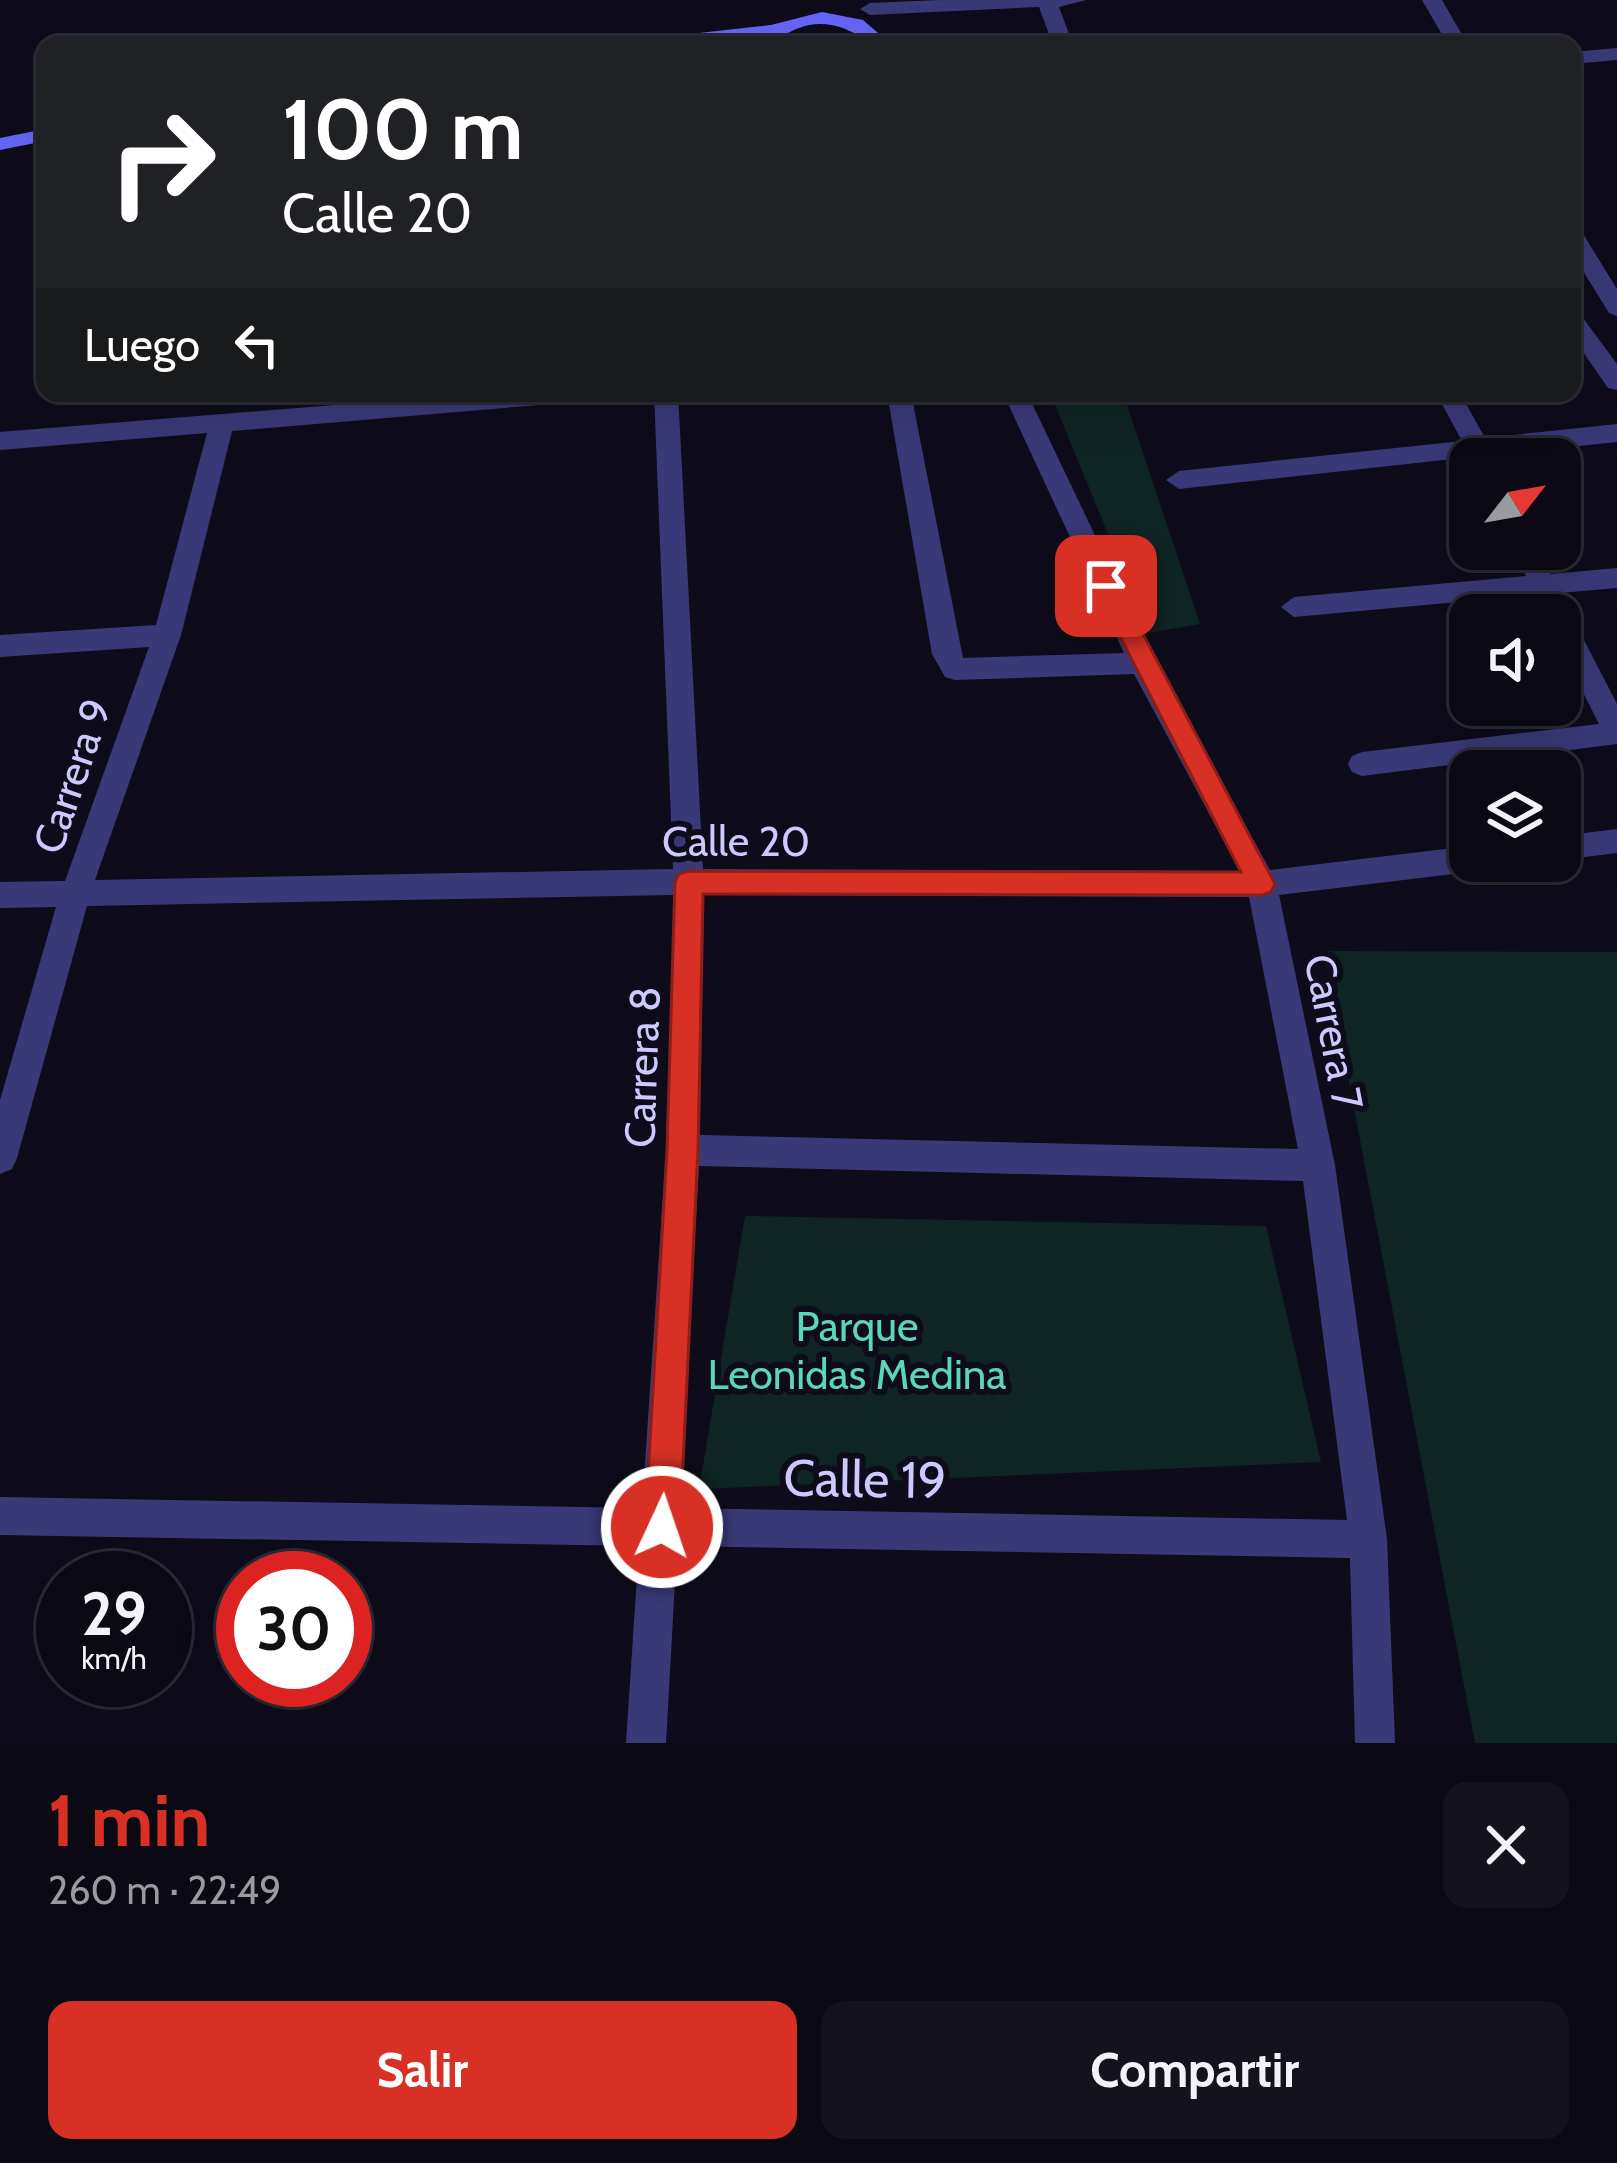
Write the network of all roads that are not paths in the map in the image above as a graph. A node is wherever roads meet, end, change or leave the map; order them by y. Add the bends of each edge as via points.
1 (846, 0) edge
2 (1076, 0) edge
3 (1432, 0) edge
4 (1047, 2) edge
5 (870, 5) edge
6 (830, 18) junction
7 (771, 36) edge
8 (871, 36) edge
9 (877, 36) edge
10 (1060, 36) edge
11 (1453, 36) edge
12 (1617, 55) edge
13 (1581, 57) edge
14 (36, 137) edge
15 (0, 144) edge
16 (1581, 248) edge
17 (1617, 308) edge
18 (1581, 332) edge
19 (1617, 382) edge
20 (477, 402) edge
21 (666, 402) edge
22 (901, 402) edge
23 (1019, 402) edge
24 (1453, 402) edge
25 (222, 423) junction
26 (1617, 434) edge
27 (1473, 438) edge
28 (1581, 440) edge
29 (0, 441) edge
30 (1449, 458) edge
31 (1179, 480) dead end
32 (1535, 570) edge
33 (1617, 578) edge
34 (1542, 585) junction
35 (1547, 594) edge
36 (1294, 607) dead end
37 (167, 635) junction
38 (0, 646) edge
39 (1581, 662) edge
40 (1142, 663) junction
41 (1617, 733) edge
42 (1361, 764) dead end
43 (1617, 841) edge
44 (1581, 845) edge
45 (1449, 862) edge
46 (689, 882) junction
47 (1262, 884) junction
48 (75, 894) junction
49 (0, 895) edge
50 (682, 1150) junction
51 (0, 1158) edge
52 (1318, 1165) junction
53 (0, 1516) edge
54 (662, 1527) junction
55 (1368, 1539) junction
56 (646, 1743) edge
57 (1375, 1743) edge

1 - 6 main road
2 - 4 street
3 - 11 street
4 - 5 street
4 - 10 street
5 - 9 main road
6 - 7 main road via 799,20
6 - 8 main road
12 - 13 street
14 - 15 main road
16 - 17 street
18 - 19 street
20 - 25 street
21 - 46 street, Carrera 8
22 - 40 street via 955,670
23 - 40 street, Carrera 7
24 - 27 street
25 - 29 street
25 - 37 street, Carrera 9
26 - 28 street
30 - 31 street
32 - 34 street
33 - 34 street
34 - 35 street
34 - 36 street
37 - 38 street
37 - 48 street, Carrera 9
39 - 41 street
40 - 47 street, Carrera 7
41 - 42 street
43 - 44 street
45 - 47 street, Calle 20
46 - 47 street, Calle 20
46 - 48 street, Calle 20
46 - 50 street, Carrera 8
47 - 52 street, Carrera 7
48 - 49 street, Calle 20
48 - 51 street, Carrera 9
50 - 52 street
50 - 54 street, Carrera 8
52 - 55 street, Carrera 7
53 - 54 street, Calle 19
54 - 55 street, Calle 19
54 - 56 street, Carrera 8
55 - 57 street, Carrera 7

